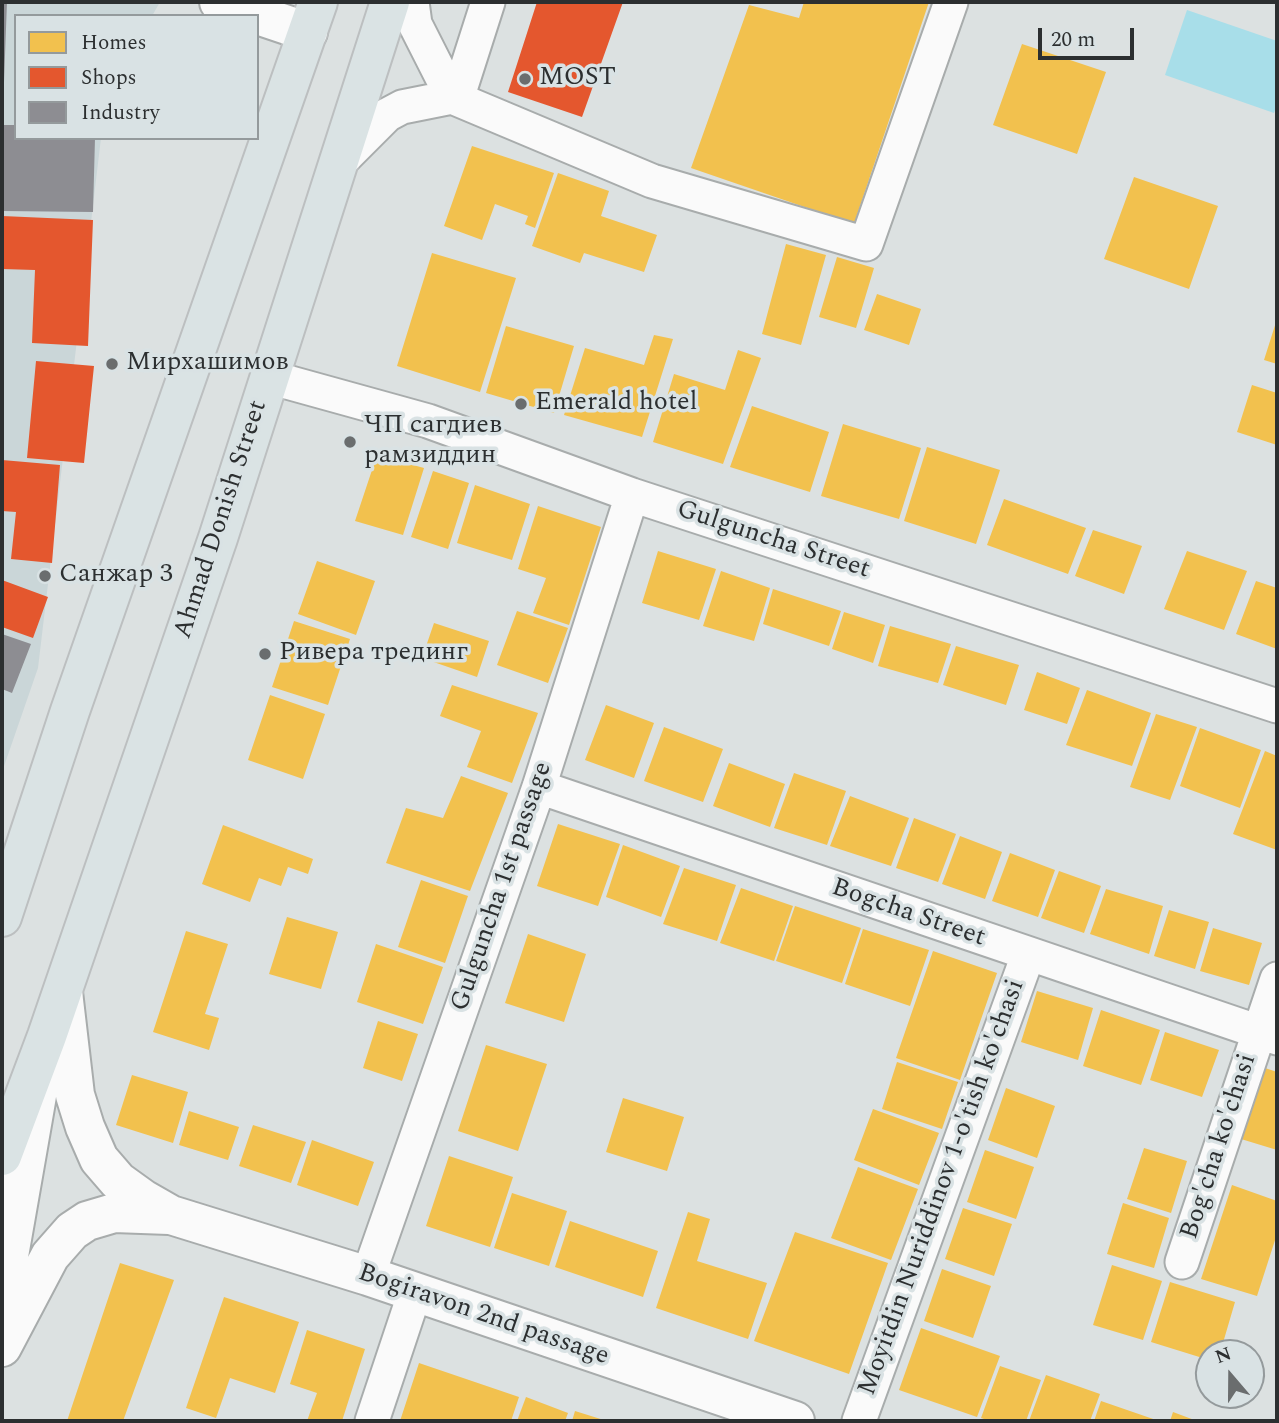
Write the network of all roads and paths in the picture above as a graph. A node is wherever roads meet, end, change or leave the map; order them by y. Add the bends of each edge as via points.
1 (219, 2) edge
2 (390, 2) edge
3 (412, 2) edge
4 (488, 2) edge
5 (951, 2) edge
6 (313, 17) edge
7 (454, 98) junction
8 (338, 164) junction
9 (269, 377) junction
10 (632, 495) junction
11 (1277, 706) edge
12 (69, 711) junction
13 (538, 787) junction
14 (2, 865) edge
15 (2, 917) edge
16 (1028, 955) junction
17 (1277, 979) edge
18 (63, 992) junction
19 (1268, 1035) edge
20 (47, 1037) junction
21 (2, 1156) edge
22 (171, 1215) junction
23 (1182, 1262) dead end
24 (368, 1276) junction
25 (415, 1292) junction
26 (2, 1296) edge
27 (2, 1348) edge
28 (372, 1421) edge
29 (795, 1421) edge
30 (859, 1421) edge

1 - 6 street
2 - 8 main road, Ahmad Donish Street
3 - 7 street via 415,24
4 - 7 street
5 - 7 street via 866,244 652,181
6 - 12 main road
7 - 8 street via 402,107 387,115
8 - 9 main road, Ahmad Donish Street
9 - 10 street, Gulguncha Street via 428,421
9 - 18 main road, Ahmad Donish Street
10 - 11 street, Gulguncha Street
10 - 13 street, Gulguncha 1st passage
12 - 14 main road
12 - 15 main road
13 - 16 street, Bogcha Street
13 - 24 street, Gulguncha 1st passage
16 - 19 street, Bogcha Street
16 - 30 street, Moyitdin Nuriddinov 1-o'tish ko'chasi
17 - 19 street, Bog'cha ko'chasi
18 - 20 main road, Ahmad Donish Street
18 - 22 street via 75,1095 99,1158 118,1181
19 - 23 street, Bog'cha ko'chasi
20 - 21 main road, Ahmad Donish Street
20 - 26 street, Ahmad Donish Street
22 - 24 street, Bogiravon 2nd passage
22 - 27 street via 114,1213 72,1231 50,1256
24 - 25 street, Bogiravon 2nd passage
25 - 28 street
25 - 29 street, Bogiravon 2nd passage

